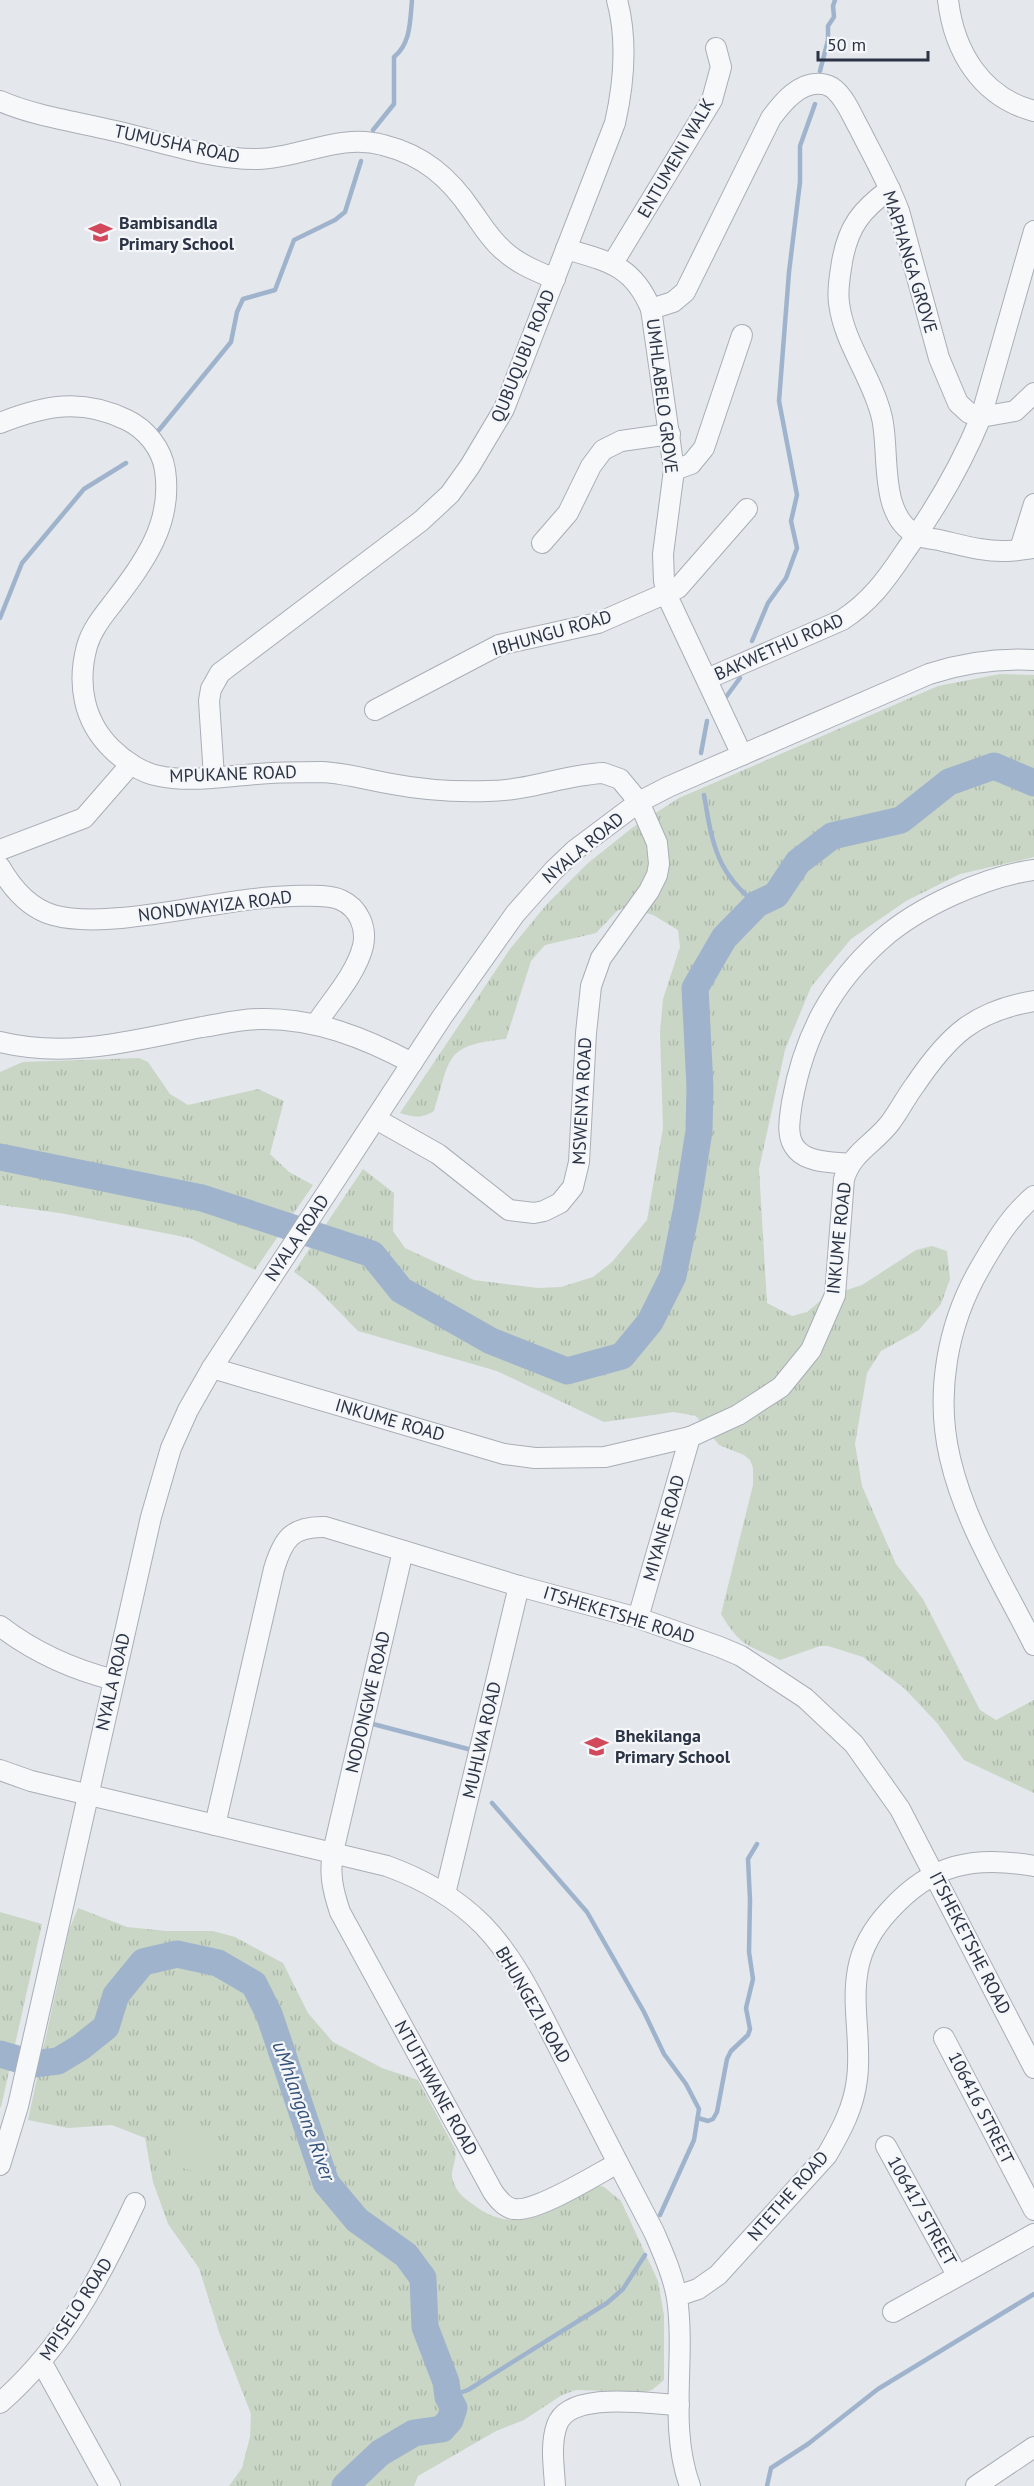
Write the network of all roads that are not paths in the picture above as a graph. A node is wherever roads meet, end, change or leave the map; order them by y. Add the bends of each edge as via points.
1 (618, 0) edge
2 (948, 0) edge
3 (716, 48) dead end
4 (0, 101) edge
5 (1034, 111) edge
6 (890, 189) junction
7 (1033, 238) edge
8 (566, 249) junction
9 (613, 263) junction
10 (555, 279) junction
11 (651, 309) junction
12 (742, 334) dead end
13 (1034, 393) edge
14 (981, 417) junction
15 (0, 423) edge
16 (670, 434) junction
17 (674, 470) junction
18 (1034, 504) edge
19 (747, 509) dead end
20 (917, 535) junction
21 (542, 543) dead end
22 (1027, 549) edge
23 (667, 594) junction
24 (1034, 660) edge
25 (707, 679) junction
26 (375, 710) dead end
27 (742, 755) junction
28 (131, 764) junction
29 (214, 777) junction
30 (639, 802) junction
31 (0, 850) edge
32 (0, 867) edge
33 (1034, 870) edge
34 (1034, 1001) edge
35 (316, 1024) junction
36 (0, 1042) edge
37 (412, 1064) junction
38 (376, 1119) junction
39 (849, 1164) junction
40 (1034, 1196) edge
41 (212, 1368) junction
42 (690, 1437) junction
43 (403, 1551) junction
44 (519, 1586) junction
45 (638, 1618) junction
46 (0, 1626) edge
47 (1034, 1645) edge
48 (114, 1680) junction
49 (0, 1770) edge
50 (87, 1795) junction
51 (215, 1825) junction
52 (333, 1852) junction
53 (1034, 1866) edge
54 (934, 1873) junction
55 (446, 1894) junction
56 (944, 2038) dead end
57 (1034, 2068) edge
58 (886, 2146) dead end
59 (618, 2163) junction
60 (0, 2165) edge
61 (135, 2203) dead end
62 (1034, 2211) edge
63 (1034, 2234) edge
64 (957, 2275) junction
65 (676, 2296) junction
66 (893, 2312) dead end
67 (42, 2363) junction
68 (0, 2403) edge
69 (680, 2405) junction
70 (1034, 2446) edge
71 (110, 2486) edge
72 (555, 2486) edge
73 (690, 2486) edge
74 (976, 2486) edge

1 - 8 street, QUBUQUBU ROAD via 623,36 622,94 615,123
2 - 5 street via 962,54 982,80 1010,102
3 - 9 street, ENTUMENI WALK via 721,68 712,99
4 - 10 street, TUMUSHA ROAD via 229,157 272,158 343,142 392,147 426,162 444,177 504,251
6 - 11 street, MAPHANGA GROVE via 834,89 811,84 794,92 771,118 685,292 673,302
6 - 14 street, MAPHANGA GROVE via 946,377 958,403
6 - 20 street via 863,212 850,230 838,300 844,326 880,411 888,491 904,524
7 - 14 street, BAKWETHU ROAD
8 - 9 street, UMHLABELO GROVE
8 - 10 street, QUBUQUBU ROAD
9 - 11 street, UMHLABELO GROVE via 639,288
10 - 29 street, QUBUQUBU ROAD via 504,410 450,494 421,521 226,667 215,680 208,701
11 - 16 street, UMHLABELO GROVE
12 - 17 street via 704,448 691,464
13 - 14 street via 1016,411
14 - 20 street, BAKWETHU ROAD via 942,498
15 - 28 street, MPUKANE ROAD via 43,408 96,408 142,429 163,461 166,503 156,539 139,570 95,627 82,677 82,694 92,723 107,744
16 - 17 street, UMHLABELO GROVE
16 - 21 street via 621,441 603,450 568,513
17 - 23 street, UMHLABELO GROVE via 663,554
18 - 22 street
19 - 23 street, IBHUNGU ROAD via 683,585
20 - 22 street via 982,549
20 - 25 street, BAKWETHU ROAD via 860,609 826,628
23 - 25 street, UMHLABELO GROVE
23 - 26 street, IBHUNGU ROAD via 598,623 499,645
24 - 27 street, NYALA ROAD via 990,660 936,671
25 - 27 street, UMHLABELO GROVE
27 - 30 street, NYALA ROAD
28 - 29 street, MPUKANE ROAD via 159,776
28 - 31 street via 84,818
29 - 30 street, MPUKANE ROAD via 325,772 418,788 490,791 603,773 620,779
30 - 37 street, NYALA ROAD via 575,850 537,888 499,935
30 - 38 street, MSWENYA ROAD via 657,843 657,876 601,958 591,986 579,1162 567,1195 554,1208 544,1211 508,1210 438,1154
32 - 35 street, NONDWAYIZA ROAD via 13,887 35,907 70,919 122,918 264,897 341,900 363,924 363,947
33 - 39 street via 950,897 907,919 864,956 832,995 818,1018 799,1066 789,1132 802,1154
34 - 39 street, INKUME ROAD via 1001,1009 955,1034 928,1066 890,1124
35 - 36 street via 260,1018 68,1050 31,1049
35 - 37 street via 372,1043
37 - 38 street, NYALA ROAD
38 - 41 street, NYALA ROAD
39 - 42 street, INKUME ROAD via 844,1179 835,1295 811,1350 781,1387 761,1402
40 - 47 street via 1000,1233 958,1312 944,1387 950,1458 961,1493 975,1530
41 - 42 street, INKUME ROAD via 504,1454 562,1459 605,1457
41 - 48 street, NYALA ROAD via 188,1410 168,1459
42 - 45 street, MIYANE ROAD
43 - 44 street, ITSHEKETSHE ROAD
43 - 51 street, ITSHEKETSHE ROAD via 326,1527 302,1529 287,1538 274,1569
43 - 52 street, NODONGWE ROAD
44 - 45 street, ITSHEKETSHE ROAD
44 - 55 street, MUHLWA ROAD
45 - 54 street, ITSHEKETSHE ROAD via 741,1656 826,1716 872,1767
46 - 48 street via 61,1664
48 - 50 street, NYALA ROAD
49 - 50 street, BHUNGEZI ROAD
50 - 51 street, BHUNGEZI ROAD
50 - 60 street, NYALA ROAD via 18,2106
51 - 52 street, BHUNGEZI ROAD
52 - 55 street, BHUNGEZI ROAD via 387,1866
52 - 59 street, NTUTHWANE ROAD via 332,1890 340,1912 492,2192 502,2203 513,2210 536,2206
53 - 54 street, NTETHE ROAD via 995,1860
54 - 57 street, ITSHEKETSHE ROAD
54 - 65 street, NTETHE ROAD via 885,1914 871,1933 858,1966 855,2091 850,2112 827,2154 718,2275 698,2289
55 - 59 street, BHUNGEZI ROAD via 499,1942 525,1983
56 - 62 street, 106416 STREET
58 - 64 street, 106417 STREET
59 - 65 street, BHUNGEZI ROAD via 654,2232
61 - 67 street, MPISELO ROAD via 85,2301
63 - 64 street
64 - 66 street
65 - 69 street, BHUNGEZI ROAD
67 - 68 street, MPISELO ROAD
67 - 71 street
69 - 72 street via 610,2402 569,2410 557,2424 554,2438
69 - 73 street, BHUNGEZI ROAD via 680,2436
70 - 74 street

